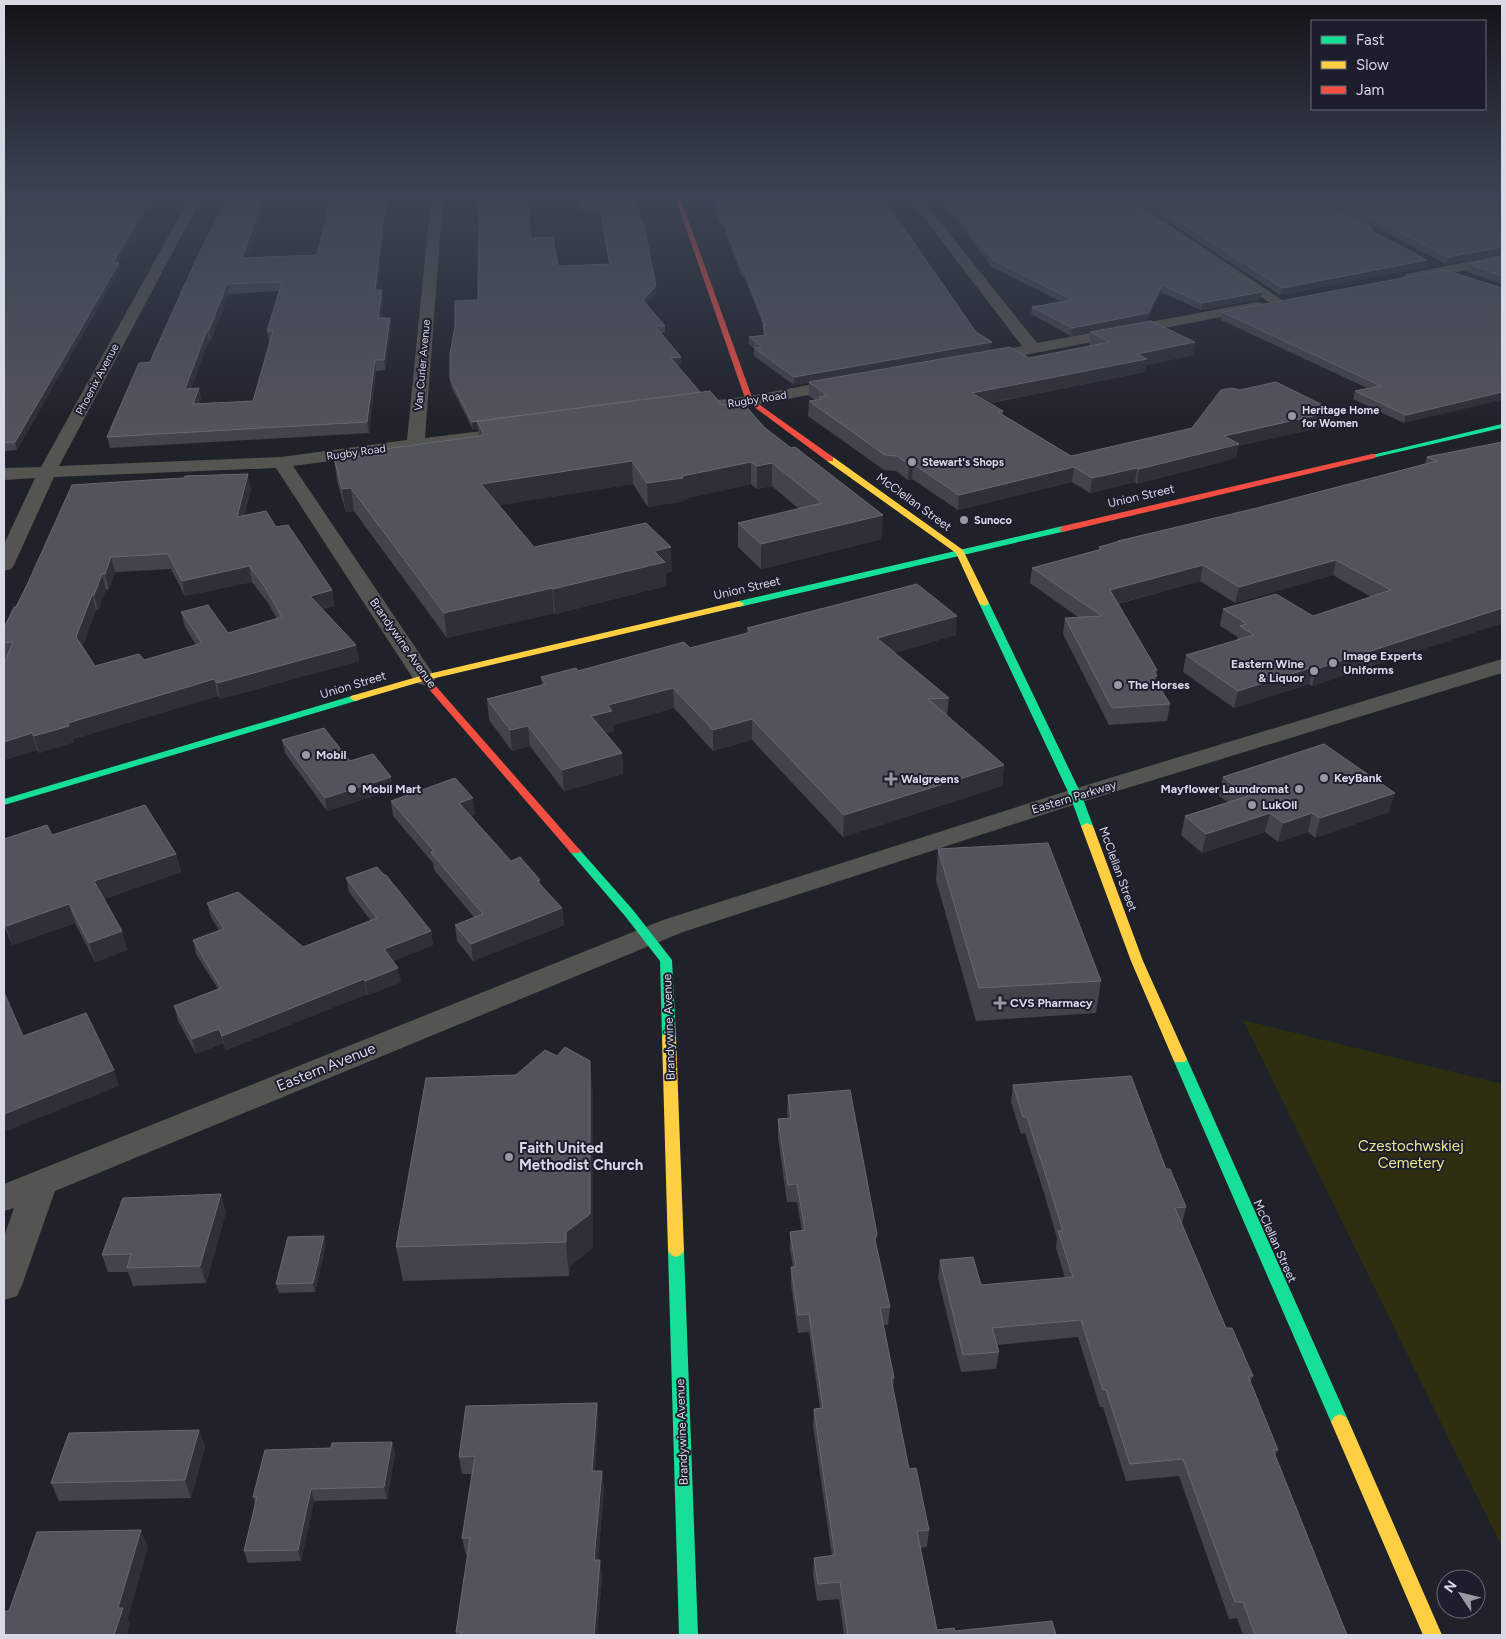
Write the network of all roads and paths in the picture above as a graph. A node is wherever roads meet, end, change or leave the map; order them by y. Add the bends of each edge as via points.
1 (155, 273) edge
2 (430, 273) edge
3 (705, 273) edge
4 (974, 273) edge
5 (1235, 273) edge
6 (1433, 273) edge
7 (1453, 273) edge
8 (1465, 278) edge
9 (1399, 280) edge
10 (1297, 299) edge
11 (1278, 302) junction
12 (1033, 349) junction
13 (965, 361) edge
14 (857, 381) edge
15 (750, 400) junction
16 (672, 411) edge
17 (1502, 426) edge
18 (524, 430) edge
19 (416, 444) junction
20 (281, 462) junction
21 (47, 472) junction
22 (4, 474) edge
23 (960, 552) junction
24 (4, 565) edge
25 (1502, 666) edge
26 (424, 678) junction
27 (1076, 796) junction
28 (4, 802) edge
29 (647, 936) junction
30 (41, 1183) junction
31 (4, 1198) edge
32 (4, 1285) edge
33 (689, 1635) edge
34 (1434, 1635) edge

1 - 21 street, Phoenix Avenue
2 - 19 street, Van Curler Avenue
3 - 15 main road
4 - 12 street
5 - 11 street
6 - 9 street
7 - 8 street
10 - 11 street
11 - 12 street
12 - 13 street
14 - 15 street, Rugby Road
15 - 16 street, Rugby Road
15 - 23 main road, McClellan Street
17 - 23 main road, Union Street
18 - 19 street, Rugby Road
19 - 20 street, Rugby Road
20 - 21 street, Rugby Road
20 - 26 street, Brandywine Avenue
21 - 22 street, Rugby Road
21 - 24 street, Phoenix Avenue
23 - 26 main road, Union Street
23 - 27 main road, McClellan Street
25 - 27 street, Eastern Parkway
26 - 28 main road, Union Street
26 - 29 main road, Brandywine Avenue
27 - 29 street, Eastern Parkway
27 - 34 main road, McClellan Street via 1137,961
29 - 30 street, Eastern Avenue
29 - 33 main road, Brandywine Avenue via 666,960
30 - 31 street, Eastern Avenue
30 - 32 street

